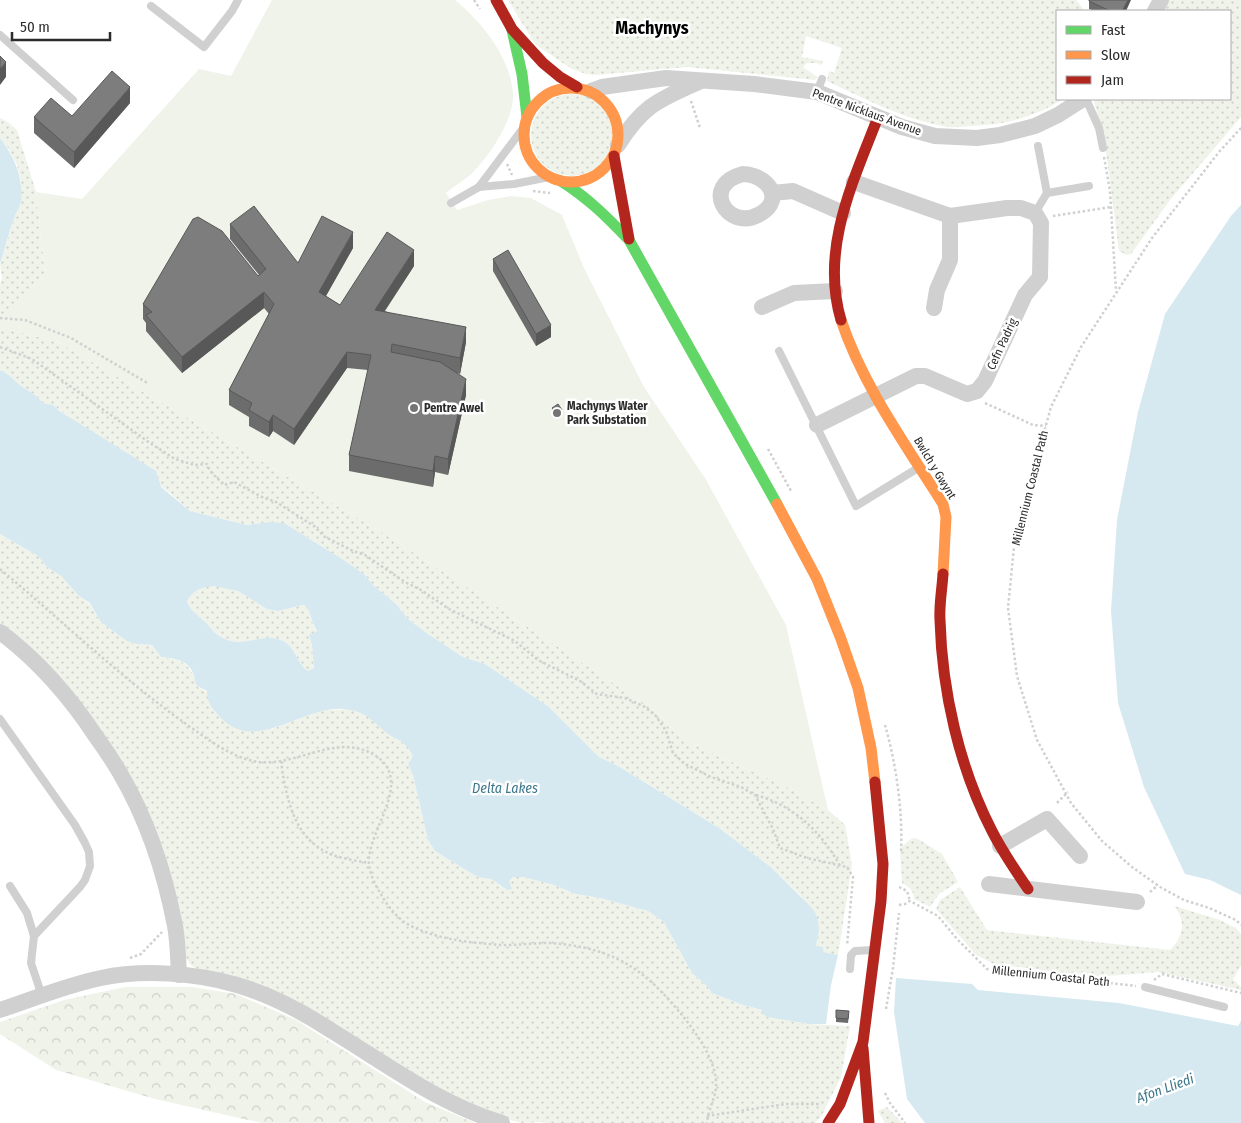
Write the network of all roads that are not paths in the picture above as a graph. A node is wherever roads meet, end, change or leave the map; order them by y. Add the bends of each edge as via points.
1 (238, 0) edge
2 (496, 0) edge
3 (151, 6) dead end
4 (512, 29) junction
5 (0, 35) edge
6 (703, 81) junction
7 (584, 89) junction
8 (73, 100) dead end
9 (1083, 100) edge
10 (1085, 100) edge
11 (878, 117) junction
12 (526, 122) junction
13 (1038, 146) dead end
14 (1102, 148) road end
15 (616, 150) junction
16 (549, 176) junction
17 (561, 181) junction
18 (854, 182) junction
19 (1090, 186) dead end
20 (479, 187) junction
21 (772, 193) dead end
22 (1047, 194) junction
23 (451, 203) dead end
24 (843, 213) junction
25 (950, 216) junction
26 (1036, 216) junction
27 (629, 240) junction
28 (835, 291) junction
29 (762, 307) dead end
30 (934, 308) dead end
31 (779, 351) dead end
32 (876, 396) junction
33 (817, 425) junction
34 (920, 466) junction
35 (0, 632) edge
36 (0, 719) edge
37 (1000, 846) junction
38 (1080, 856) dead end
39 (989, 884) dead end
40 (10, 886) dead end
41 (1028, 889) junction
42 (1144, 897) road end
43 (34, 936) junction
44 (875, 950) junction
45 (850, 969) dead end
46 (179, 975) junction
47 (1145, 987) road end
48 (42, 996) junction
49 (1224, 1007) dead end
50 (0, 1010) edge
51 (863, 1042) junction
52 (502, 1123) edge
53 (828, 1123) edge
54 (870, 1123) edge

1 - 3 lane via 204,47
2 - 4 main road
4 - 7 main road via 560,78
4 - 12 main road via 522,74
5 - 8 lane
6 - 7 street, Pentre Nicklaus Avenue via 666,78
6 - 11 street, Pentre Nicklaus Avenue via 819,86
6 - 15 street, Pentre Nicklaus Avenue via 645,109
7 - 12 main road via 562,88 548,93 532,107
7 - 15 main road via 603,99 613,111 619,133
9 - 11 street, Pentre Nicklaus Avenue via 1035,126 977,138 935,136 902,128
10 - 14 lane via 1099,128
11 - 18 main road, Bwlch y Gwynt
12 - 16 main road via 526,148 530,158
12 - 20 lane
13 - 22 lane
15 - 17 main road via 603,170 587,180
15 - 27 main road
16 - 17 main road
16 - 20 lane
17 - 27 main road via 601,210
18 - 24 main road, Bwlch y Gwynt
18 - 25 street
19 - 22 lane
20 - 23 lane
21 - 24 street via 793,191
22 - 26 lane
24 - 28 main road, Bwlch y Gwynt via 835,260
25 - 26 street via 1007,208 1022,208
25 - 30 street via 950,260 937,290
26 - 32 street, Cefn Padrig via 1041,223 1040,277 1025,295 977,391 967,394 925,376 916,376
27 - 44 main road via 779,506 816,579 858,688 871,748 879,816 881,902
28 - 29 street via 794,293
28 - 32 main road, Bwlch y Gwynt via 854,353
31 - 33 lane
32 - 33 street, Cefn Padrig
32 - 34 main road, Bwlch y Gwynt
33 - 34 lane via 856,506
34 - 37 main road, Bwlch y Gwynt via 944,504 946,518 940,622 954,721 966,769
35 - 46 street via 18,645 70,699 131,793 148,832 168,896 175,928
36 - 43 lane via 75,825 89,852 90,866 85,880
37 - 38 street via 1047,820
37 - 41 main road, Bwlch y Gwynt
39 - 41 street
40 - 43 lane via 28,913
41 - 42 street
43 - 48 lane via 31,963
44 - 45 lane via 855,950 851,955
44 - 51 main road
46 - 48 street via 103,977
46 - 52 street via 238,985 286,1004 397,1074 448,1102
47 - 49 lane
48 - 50 street
51 - 53 main road via 840,1104
51 - 54 main road

